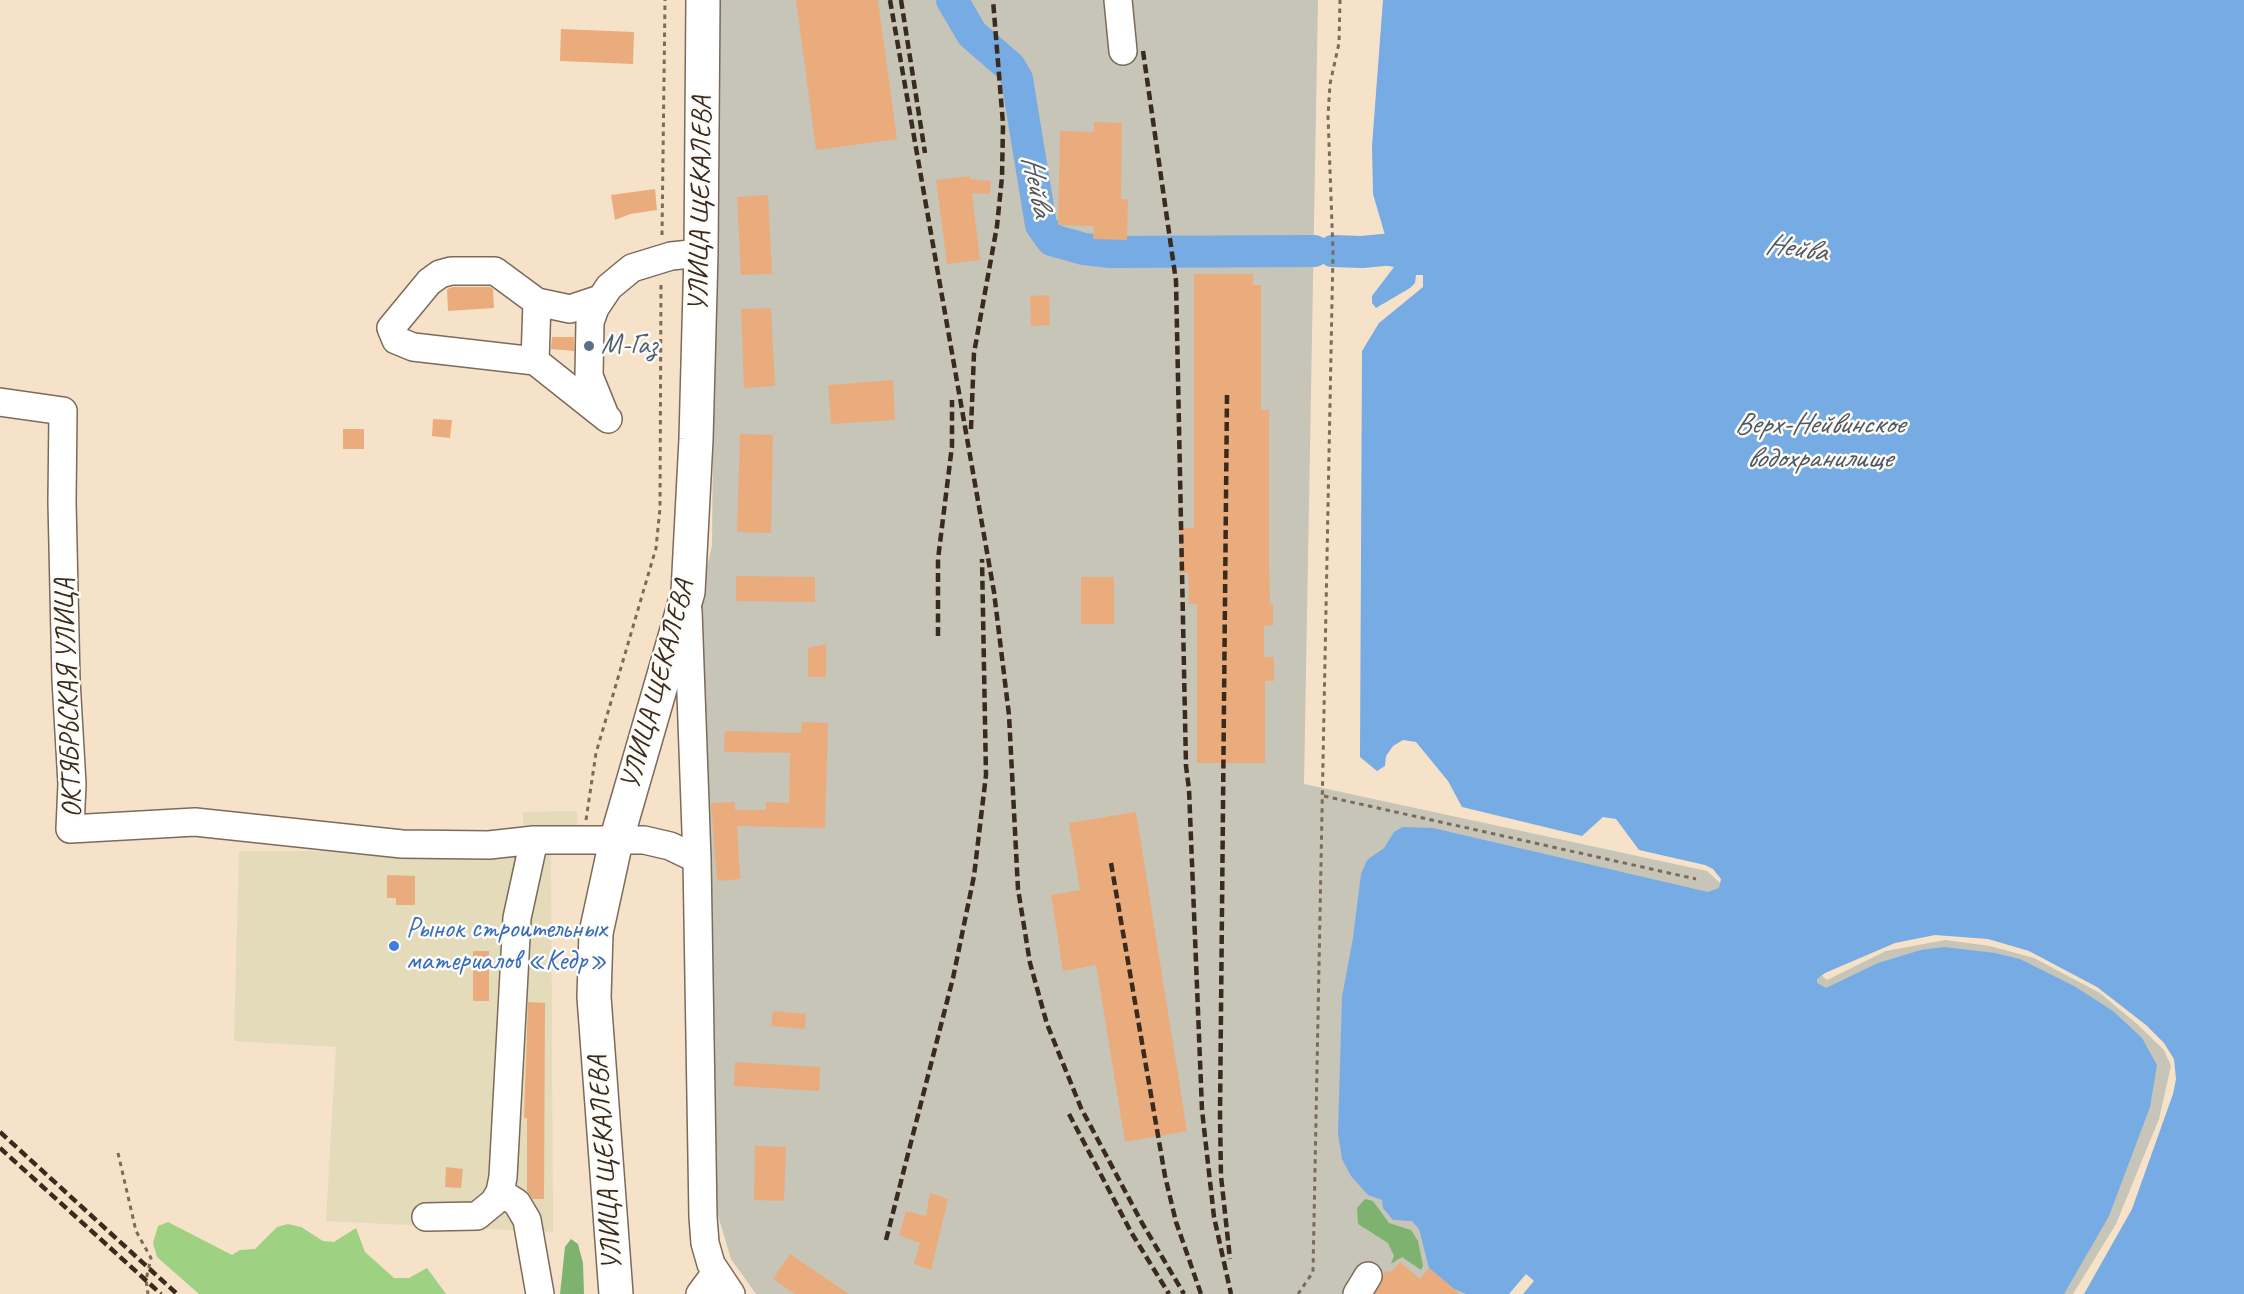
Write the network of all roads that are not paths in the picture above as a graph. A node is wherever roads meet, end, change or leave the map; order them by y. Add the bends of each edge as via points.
1 (703, 0) edge
2 (1118, 0) edge
3 (1123, 51) dead end
4 (701, 253) junction
5 (600, 299) junction
6 (537, 302) junction
7 (535, 361) junction
8 (0, 402) edge
9 (688, 592) junction
10 (534, 840) junction
11 (616, 841) junction
12 (697, 859) junction
13 (500, 1192) junction
14 (426, 1217) dead end
15 (715, 1287) edge
16 (540, 1294) edge
17 (616, 1294) edge

1 - 4 main road, УЛИЦА ЩЕКАЛЕВА
2 - 3 street
4 - 5 street via 640,265 620,276
4 - 9 main road, УЛИЦА ЩЕКАЛЕВА
5 - 6 street via 570,309
5 - 7 street via 590,322 588,362 592,389 613,425
6 - 7 street
6 - 7 street via 495,272 451,270 429,282 391,328 396,340 413,347
8 - 10 street, ОКТЯБРЬСКАЯ УЛИЦА via 63,411 70,829 195,822 402,844 489,845
9 - 11 main road, УЛИЦА ЩЕКАЛЕВА
9 - 12 street
10 - 11 street, ОКТЯБРЬСКАЯ УЛИЦА
10 - 13 street via 517,918
11 - 12 street, ОКТЯБРЬСКАЯ УЛИЦА via 644,840 670,846
11 - 17 main road, УЛИЦА ЩЕКАЛЕВА via 596,933 594,998
12 - 15 street via 703,1217
13 - 14 street via 477,1216
13 - 16 street via 517,1203 527,1220

